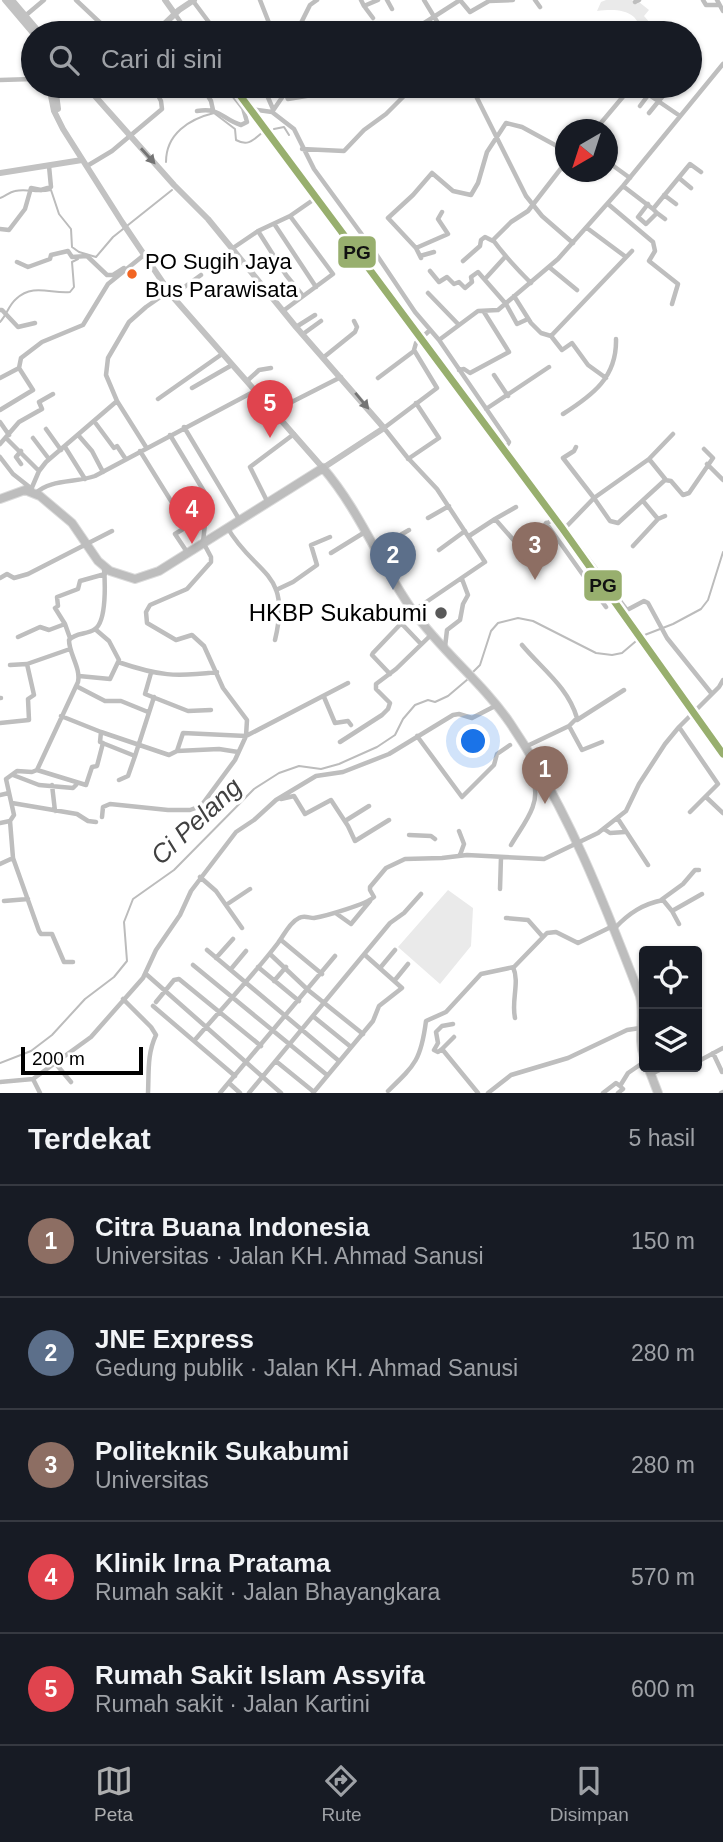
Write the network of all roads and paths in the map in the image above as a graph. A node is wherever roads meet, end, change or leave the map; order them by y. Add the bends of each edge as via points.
1 (5, 0) edge
2 (44, 0) edge
3 (76, 0) edge
4 (164, 0) edge
5 (194, 0) edge
6 (260, 0) edge
7 (317, 0) edge
8 (360, 0) edge
9 (378, 0) edge
10 (387, 0) edge
11 (424, 0) edge
12 (460, 0) edge
13 (513, 0) edge
14 (535, 0) edge
15 (703, 0) edge
16 (718, 2) edge
17 (183, 3) edge
18 (13, 4) edge
19 (364, 6) junction
20 (540, 7) dead end
21 (392, 9) dead end
22 (723, 11) edge
23 (175, 14) junction
24 (25, 16) junction
25 (435, 16) junction
26 (373, 18) dead end
27 (25, 21) edge
28 (29, 21) edge
29 (98, 21) edge
30 (168, 21) edge
31 (180, 21) edge
32 (209, 21) edge
33 (268, 21) edge
34 (302, 21) edge
35 (427, 21) edge
36 (438, 21) edge
37 (723, 64) edge
38 (21, 79) edge
39 (0, 80) edge
40 (702, 89) edge
41 (51, 98) edge
42 (56, 98) edge
43 (97, 98) edge
44 (159, 98) edge
45 (209, 98) edge
46 (235, 98) edge
47 (268, 98) edge
48 (281, 98) edge
49 (404, 98) edge
50 (477, 98) edge
51 (623, 98) edge
52 (646, 98) edge
53 (656, 98) edge
54 (695, 98) edge
55 (659, 100) junction
56 (640, 106) dead end
57 (243, 108) junction
58 (213, 110) junction
59 (273, 110) junction
60 (197, 111) dead end
61 (649, 113) dead end
62 (58, 114) junction
63 (680, 116) junction
64 (605, 119) edge
65 (130, 136) junction
66 (496, 136) junction
67 (555, 145) edge
68 (302, 149) junction
69 (84, 163) junction
70 (49, 166) junction
71 (618, 170) edge
72 (701, 172) dead end
73 (0, 173) edge
74 (555, 175) edge
75 (630, 178) junction
76 (679, 178) junction
77 (623, 186) junction
78 (691, 188) dead end
79 (664, 195) junction
80 (313, 200) dead end
81 (608, 204) junction
82 (648, 204) junction
83 (676, 204) dead end
84 (533, 205) junction
85 (655, 211) junction
86 (442, 212) dead end
87 (290, 216) junction
88 (665, 219) dead end
89 (275, 225) junction
90 (587, 228) junction
91 (0, 229) edge
92 (258, 231) junction
93 (493, 240) junction
94 (573, 243) junction
95 (233, 248) junction
96 (416, 248) junction
97 (632, 251) dead end
98 (434, 252) dead end
99 (144, 255) junction
100 (505, 257) junction
101 (626, 257) junction
102 (463, 261) dead end
103 (17, 262) dead end
104 (549, 267) junction
105 (128, 268) junction
106 (430, 271) dead end
107 (201, 275) dead end
108 (485, 279) junction
109 (531, 284) junction
110 (316, 287) junction
111 (578, 290) dead end
112 (171, 293) junction
113 (428, 293) dead end
114 (303, 296) junction
115 (514, 296) junction
116 (506, 304) junction
117 (672, 304) dead end
118 (0, 310) edge
119 (283, 311) junction
120 (483, 311) junction
121 (315, 315) dead end
122 (528, 319) junction
123 (321, 321) dead end
124 (354, 321) dead end
125 (36, 323) dead end
126 (459, 326) junction
127 (296, 327) junction
128 (429, 331) junction
129 (303, 334) junction
130 (551, 336) junction
131 (616, 339) dead end
132 (439, 340) junction
133 (414, 350) junction
134 (222, 354) junction
135 (324, 358) junction
136 (232, 365) junction
137 (549, 367) dead end
138 (19, 368) junction
139 (271, 368) dead end
140 (459, 370) junction
141 (494, 375) dead end
142 (341, 377) junction
143 (378, 378) dead end
144 (607, 378) junction
145 (0, 379) edge
146 (247, 381) junction
147 (192, 388) dead end
148 (255, 390) junction
149 (53, 394) dead end
150 (508, 396) junction
151 (158, 399) dead end
152 (117, 401) junction
153 (416, 403) junction
154 (0, 410) edge
155 (486, 410) junction
156 (274, 411) junction
157 (563, 414) dead end
158 (94, 421) junction
159 (0, 422) edge
160 (184, 427) junction
161 (384, 428) junction
162 (46, 429) dead end
163 (295, 434) junction
164 (673, 434) dead end
165 (170, 435) junction
166 (8, 436) junction
167 (79, 436) junction
168 (33, 438) dead end
169 (0, 444) edge
170 (146, 447) junction
171 (506, 447) dead end
172 (576, 447) dead end
173 (63, 449) junction
174 (704, 449) dead end
175 (140, 450) junction
176 (21, 451) junction
177 (0, 457) edge
178 (125, 458) junction
179 (50, 459) junction
180 (408, 459) junction
181 (649, 459) junction
182 (21, 464) dead end
183 (707, 464) junction
184 (323, 468) junction
185 (39, 471) junction
186 (103, 472) junction
187 (85, 479) junction
188 (667, 480) junction
189 (723, 480) edge
190 (36, 482) junction
191 (45, 486) junction
192 (33, 491) junction
193 (594, 498) junction
194 (0, 499) edge
195 (46, 500) junction
196 (267, 501) junction
197 (643, 501) junction
198 (449, 506) junction
199 (516, 506) dead end
200 (665, 516) dead end
201 (428, 518) dead end
202 (239, 519) junction
203 (658, 519) junction
204 (495, 520) junction
205 (546, 523) junction
206 (227, 526) junction
207 (565, 527) junction
208 (408, 530) dead end
209 (112, 531) dead end
210 (366, 531) junction
211 (465, 531) junction
212 (469, 536) junction
213 (330, 537) dead end
214 (203, 542) junction
215 (87, 545) junction
216 (633, 546) dead end
217 (376, 549) junction
218 (439, 550) dead end
219 (187, 552) junction
220 (331, 554) dead end
221 (105, 571) junction
222 (0, 578) edge
223 (462, 579) junction
224 (276, 590) junction
225 (606, 607) dead end
226 (413, 611) junction
227 (65, 624) junction
228 (401, 624) junction
229 (95, 629) junction
230 (432, 634) junction
231 (18, 637) dead end
232 (70, 638) junction
233 (275, 640) dead end
234 (421, 644) junction
235 (522, 645) dead end
236 (445, 648) junction
237 (70, 649) junction
238 (118, 662) junction
239 (27, 664) junction
240 (10, 665) dead end
241 (217, 671) junction
242 (151, 673) junction
243 (390, 674) junction
244 (79, 676) junction
245 (723, 680) edge
246 (348, 683) dead end
247 (76, 686) junction
248 (624, 690) dead end
249 (712, 694) junction
250 (324, 697) junction
251 (155, 698) junction
252 (497, 705) junction
253 (211, 710) dead end
254 (148, 712) junction
255 (61, 716) junction
256 (577, 720) junction
257 (0, 723) edge
258 (351, 725) dead end
259 (569, 726) junction
260 (678, 727) junction
261 (101, 732) junction
262 (242, 736) junction
263 (417, 736) junction
264 (340, 742) dead end
265 (602, 742) dead end
266 (103, 743) junction
267 (510, 745) dead end
268 (140, 746) junction
269 (525, 747) junction
270 (177, 751) junction
271 (238, 752) junction
272 (135, 756) junction
273 (37, 770) junction
274 (541, 774) junction
275 (12, 775) junction
276 (119, 780) dead end
277 (76, 785) dead end
278 (52, 786) junction
279 (9, 793) junction
280 (0, 795) edge
281 (705, 797) junction
282 (276, 800) junction
283 (12, 803) junction
284 (369, 806) dead end
285 (55, 811) junction
286 (690, 812) dead end
287 (723, 813) edge
288 (102, 817) dead end
289 (618, 819) junction
290 (389, 820) dead end
291 (10, 821) junction
292 (345, 821) junction
293 (96, 822) dead end
294 (0, 823) edge
295 (604, 829) junction
296 (458, 831) dead end
297 (625, 832) junction
298 (409, 835) dead end
299 (435, 839) dead end
300 (578, 843) junction
301 (511, 845) dead end
302 (460, 856) junction
303 (501, 857) junction
304 (13, 858) junction
305 (0, 864) edge
306 (648, 865) dead end
307 (699, 870) dead end
308 (200, 877) junction
309 (250, 889) dead end
310 (500, 889) dead end
311 (421, 894) dead end
312 (702, 894) dead end
313 (28, 899) junction
314 (661, 900) junction
315 (4, 901) dead end
316 (370, 901) junction
317 (226, 905) junction
318 (672, 911) junction
319 (337, 914) junction
320 (506, 918) dead end
321 (679, 924) dead end
322 (242, 928) dead end
323 (614, 928) junction
324 (543, 937) junction
325 (233, 939) dead end
326 (281, 940) junction
327 (207, 950) dead end
328 (395, 950) dead end
329 (246, 951) dead end
330 (270, 954) junction
331 (365, 955) junction
332 (335, 956) dead end
333 (216, 958) junction
334 (73, 962) dead end
335 (408, 964) dead end
336 (193, 965) dead end
337 (258, 967) junction
338 (286, 967) junction
339 (513, 967) junction
340 (380, 968) junction
341 (231, 969) junction
342 (146, 974) junction
343 (321, 974) junction
344 (275, 981) junction
345 (395, 981) junction
346 (245, 982) junction
347 (308, 990) junction
348 (164, 992) junction
349 (232, 998) junction
350 (123, 999) junction
351 (299, 1001) junction
352 (325, 1003) junction
353 (642, 1009) edge
354 (220, 1012) junction
355 (285, 1017) junction
356 (314, 1017) junction
357 (515, 1018) dead end
358 (453, 1024) dead end
359 (207, 1027) junction
360 (639, 1027) edge
361 (273, 1031) junction
362 (302, 1031) junction
363 (363, 1034) junction
364 (454, 1038) dead end
365 (194, 1041) junction
366 (290, 1045) junction
367 (261, 1046) junction
368 (351, 1047) junction
369 (723, 1048) edge
370 (442, 1049) junction
371 (713, 1053) junction
372 (702, 1059) edge
373 (339, 1061) junction
374 (247, 1062) junction
375 (277, 1062) junction
376 (56, 1064) junction
377 (639, 1064) edge
378 (650, 1072) edge
379 (722, 1072) edge
380 (327, 1075) junction
381 (235, 1076) junction
382 (264, 1077) junction
383 (33, 1079) junction
384 (0, 1082) edge
385 (71, 1082) dead end
386 (229, 1083) junction
387 (620, 1086) junction
388 (388, 1091) dead end
389 (496, 1091) edge
390 (40, 1093) edge
391 (148, 1093) edge
392 (220, 1093) edge
393 (240, 1093) edge
394 (250, 1093) edge
395 (281, 1093) edge
396 (314, 1093) edge
397 (478, 1093) edge
398 (488, 1093) edge
399 (603, 1093) edge
400 (618, 1093) edge
401 (658, 1093) edge

1 - 18 main road
2 - 24 street
3 - 29 street
4 - 23 main road
5 - 17 main road
5 - 32 street
6 - 33 street
7 - 34 street
8 - 19 street
9 - 19 street
10 - 21 street
11 - 25 street
12 - 13 street via 471,12 489,1
12 - 25 street
14 - 20 street
15 - 16 street via 706,5
16 - 22 street
17 - 23 main road
18 - 24 main road
18 - 27 main road
19 - 26 street
23 - 30 main road
23 - 31 street
24 - 28 main road
25 - 35 street
25 - 36 street
37 - 40 street
38 - 39 street
41 - 62 main road
42 - 62 main road
43 - 65 main road
44 - 65 street via 162,109
45 - 58 street
46 - 57 street
47 - 59 street
48 - 59 street
49 - 68 street via 344,151
50 - 66 street
51 - 64 street
52 - 56 street
53 - 55 street
54 - 63 street
55 - 61 street
55 - 63 street
57 - 58 street via 247,122 241,125
57 - 59 street
58 - 60 street
59 - 68 street via 294,129
62 - 69 main road
63 - 75 street
65 - 69 street via 112,151
65 -> 95 main road
66 - 67 street via 507,123
66 - 84 street
66 - 96 street via 472,194 453,191 432,173 388,218
68 - 128 street
69 - 70 main road
69 - 99 main road
70 - 73 main road
70 - 91 street via 51,187 30,188 26,209 9,230
71 - 75 street
72 - 76 street via 690,164
74 - 84 street
75 - 77 street
76 - 78 street
76 - 79 street
77 - 81 street
77 - 82 street
79 - 83 street
79 - 85 street
80 - 87 street
81 - 90 street
81 - 117 street via 653,242 655,251 649,261 678,284
82 - 85 street
82 - 85 street via 639,218 647,224
84 - 93 street
84 - 94 street
85 - 88 street
86 - 96 street via 438,219 449,233
87 - 89 street
87 - 110 street via 333,274
89 - 92 street
89 - 110 street
90 - 94 street
90 - 101 street
92 - 95 street
92 - 114 street
93 - 100 street
93 - 102 street via 485,237
94 - 104 street
95 - 119 main road
96 - 98 street via 421,257
97 - 101 street
99 - 105 street
99 - 112 main road
100 - 108 street
100 - 109 street
101 - 130 street
103 - 105 street via 28,267 68,251 72,257 87,256 107,275
104 - 109 street
104 - 111 street
105 - 138 street via 104,289 87,321 39,344 21,358
106 - 108 street via 439,282 447,277 465,288 477,272
107 - 112 street
108 - 116 street
109 - 115 street
110 - 114 street
112 - 134 main road
112 - 152 street via 129,322 108,358 106,374
113 - 126 street
114 - 119 street
115 - 116 street
115 - 122 street
116 - 120 street
116 - 122 street via 517,324
118 - 125 street via 18,327
119 - 127 main road
120 - 126 street
120 - 140 street via 509,352 471,373
121 - 127 street
122 - 130 street via 541,333
123 - 129 street
124 - 135 street via 355,332
126 - 132 street
127 - 129 main road
128 - 132 street
128 - 133 street
129 - 135 main road
130 - 144 street via 562,350 572,343 589,365
131 - 144 street
132 - 140 street
133 - 143 street
133 - 153 street via 437,388
134 - 136 main road
134 - 151 street
135 - 142 main road
136 - 146 main road
136 - 147 street
137 - 150 street
138 - 145 street
138 - 154 street via 33,390
139 - 146 street via 259,370
140 - 155 street
141 - 150 street
142 - 156 street
142 -> 161 main road
144 - 157 street
146 - 148 main road
148 - 156 main road
148 - 160 street
149 - 166 street via 39,402 42,409 19,422
150 - 155 street
152 - 158 street
152 - 170 street
153 - 161 street
153 - 180 street via 439,438
155 - 171 street via 509,442
156 - 163 main road
158 - 167 street
158 - 178 street
159 - 166 street
160 - 165 street
160 - 202 street
161 - 180 street
161 - 184 main road
162 - 173 street
163 - 184 main road
163 - 196 street via 250,467
164 - 181 street
165 - 170 street
165 - 214 street via 208,498
166 - 169 street
166 - 176 street
167 - 173 street
167 - 186 street
168 - 179 street
170 - 175 street
172 - 193 street via 562,458
173 - 179 street
173 - 187 street
174 - 183 street via 713,458
175 - 178 street
175 - 219 street via 176,509 172,512 183,529 175,534
176 - 182 street via 16,457
176 - 185 street
177 - 192 street
178 - 186 street
179 - 185 street
180 - 198 street
181 - 188 street
181 - 193 street
183 - 188 street via 685,496
183 - 189 street
184 - 196 highway
184 - 210 highway
185 - 190 street
186 - 187 street
187 - 191 street
188 - 197 street
190 - 191 street
190 - 192 street
191 - 192 street
191 - 195 street
192 - 194 highway
192 - 195 highway
193 - 197 street via 612,523 621,522
193 - 207 street
195 - 215 highway via 72,523
196 - 202 highway
197 - 203 street
198 - 201 street
198 - 211 street
199 - 204 street
200 - 203 street
202 - 206 highway
203 - 216 street
204 - 205 street via 517,544
204 - 212 street
205 - 207 street via 553,520
205 - 225 street
206 - 214 highway
206 - 224 street
207 - 249 street via 627,610 646,601 667,638
208 - 217 street
209 - 215 street
210 - 217 highway
210 - 220 street
211 - 212 street
211 - 218 street
212 - 223 street via 485,562
213 - 224 street via 311,545 317,565
214 - 219 highway
214 - 241 street via 211,556 210,565 187,589 150,605 147,623 176,640 195,636
215 - 221 highway
215 - 222 street via 28,575
217 - 226 highway
219 - 221 highway via 159,571 135,579
221 - 227 street via 57,597 55,608
221 - 229 street via 103,616
223 - 226 street
223 - 236 street via 468,595 460,620 447,630
224 - 233 street via 281,616
226 - 228 street
226 - 230 highway
227 - 231 street via 49,630 40,627
227 - 232 street
228 - 234 street
228 - 243 street via 372,654
229 - 232 street
229 - 238 street via 114,649
230 - 234 street
230 - 236 highway
232 - 237 street
234 - 243 street
235 - 256 street via 561,685
236 - 252 highway
237 - 239 street
237 - 244 street
238 - 242 street
238 - 244 street via 112,679
239 - 240 street
239 - 257 street via 34,695 29,699 29,720
241 - 242 street via 177,676
241 - 262 street via 223,688 247,720
242 - 251 street via 145,694
243 - 264 street via 375,686 390,703 388,709
244 - 247 street
245 - 249 street
246 - 250 street
247 - 254 street via 105,701 121,701
247 - 255 street
248 - 256 street
249 - 260 street
250 - 258 street via 334,722 348,720
250 - 262 street
251 - 253 street via 188,710
251 - 254 street
252 - 263 street via 472,718 453,715
252 - 269 highway
254 - 268 street
255 - 261 street
255 - 273 street
256 - 259 street
259 - 265 street via 582,750
259 - 269 street
260 - 281 street via 719,784
260 - 289 street
261 - 266 street
261 - 268 street
262 - 270 street via 183,733
262 - 271 street
263 - 267 street via 462,796
263 - 282 street via 389,754 343,772 316,776
266 - 272 street
266 - 273 street via 86,785
268 - 270 street via 169,755
268 - 272 street
269 - 274 highway
270 - 271 street
271 - 288 street via 201,806 152,810 110,804 103,807
272 - 276 street via 128,776
273 - 275 street
274 - 300 highway
274 - 301 street via 533,780 534,803
275 - 278 street
275 - 279 street via 6,779
277 - 278 street
278 - 285 street
279 - 280 street
279 - 283 street
281 - 286 street
281 - 287 street
282 - 292 street via 294,796 305,814 331,800
282 - 308 street via 236,832
283 - 285 street
283 - 291 street
284 - 292 street
285 - 293 street
289 - 295 street
289 - 297 street
290 - 292 street via 355,841
291 - 294 street
291 - 304 street
295 - 297 street
295 - 300 street
296 - 302 street via 464,844
297 - 306 street
298 - 299 street
300 - 303 street via 544,859
300 - 323 highway
302 - 303 street
302 - 316 street via 391,864 370,887 374,897
303 - 310 street
304 - 305 street
304 - 313 street
307 - 314 street
308 - 317 street
308 - 342 street
309 - 317 street
311 - 331 street
312 - 318 street
313 - 315 street
313 - 334 street via 40,932 52,934 63,961
314 - 318 street
314 - 323 street via 634,910
316 - 319 street
316 - 319 street via 351,924
317 - 322 street
318 - 321 street
319 - 326 street via 299,918
320 - 324 street via 528,920
323 - 324 street via 582,943 556,932
323 - 353 highway
324 - 339 street
325 - 333 street
326 - 330 street
326 - 343 street
327 - 333 street
328 - 340 street
329 - 341 street
330 - 337 street
330 - 338 street
331 - 340 street
331 - 352 street
332 - 343 street
333 - 341 street
335 - 345 street
336 - 349 street
337 - 344 street
337 - 346 street
338 - 344 street
338 - 347 street
339 - 357 street
339 - 388 street via 481,974 446,1012 426,1021 416,1061
340 - 345 street
341 - 346 street
342 - 348 street
342 - 350 street
343 - 347 street
344 - 351 street
345 - 363 street via 402,989 377,1007 376,1017
346 - 349 street
346 - 355 street
347 - 351 street
347 - 352 street
348 - 354 street via 179,978
348 - 359 street
348 - 365 street via 154,1004
349 - 354 street
349 - 361 street
350 - 376 street via 88,1040
350 - 391 street via 156,1035 148,1058
351 - 355 street
352 - 356 street
352 - 363 street
354 - 359 street
354 - 367 street
355 - 361 street
355 - 362 street
356 - 362 street
356 - 368 street
358 - 370 street via 436,1032 434,1050
359 - 365 street
359 - 374 street
360 - 389 street via 511,1076
361 - 366 street
361 - 367 street
362 - 366 street
362 - 373 street
363 - 368 street
364 - 370 street
365 - 381 street
366 - 375 street
366 - 380 street
367 - 374 street
368 - 373 street
369 - 371 street
370 - 397 street
371 - 372 street
371 - 379 street
373 - 380 street
374 - 381 street
374 - 382 street
375 - 382 street
375 - 396 street
376 - 383 street
376 - 385 street
377 - 387 street
378 - 401 highway
380 - 396 street
381 - 386 street
382 - 394 street
382 - 395 street
383 - 384 street
383 - 390 street
386 - 392 street
386 - 393 street
387 - 399 street via 616,1083
387 - 400 street via 623,1089
389 - 398 street

